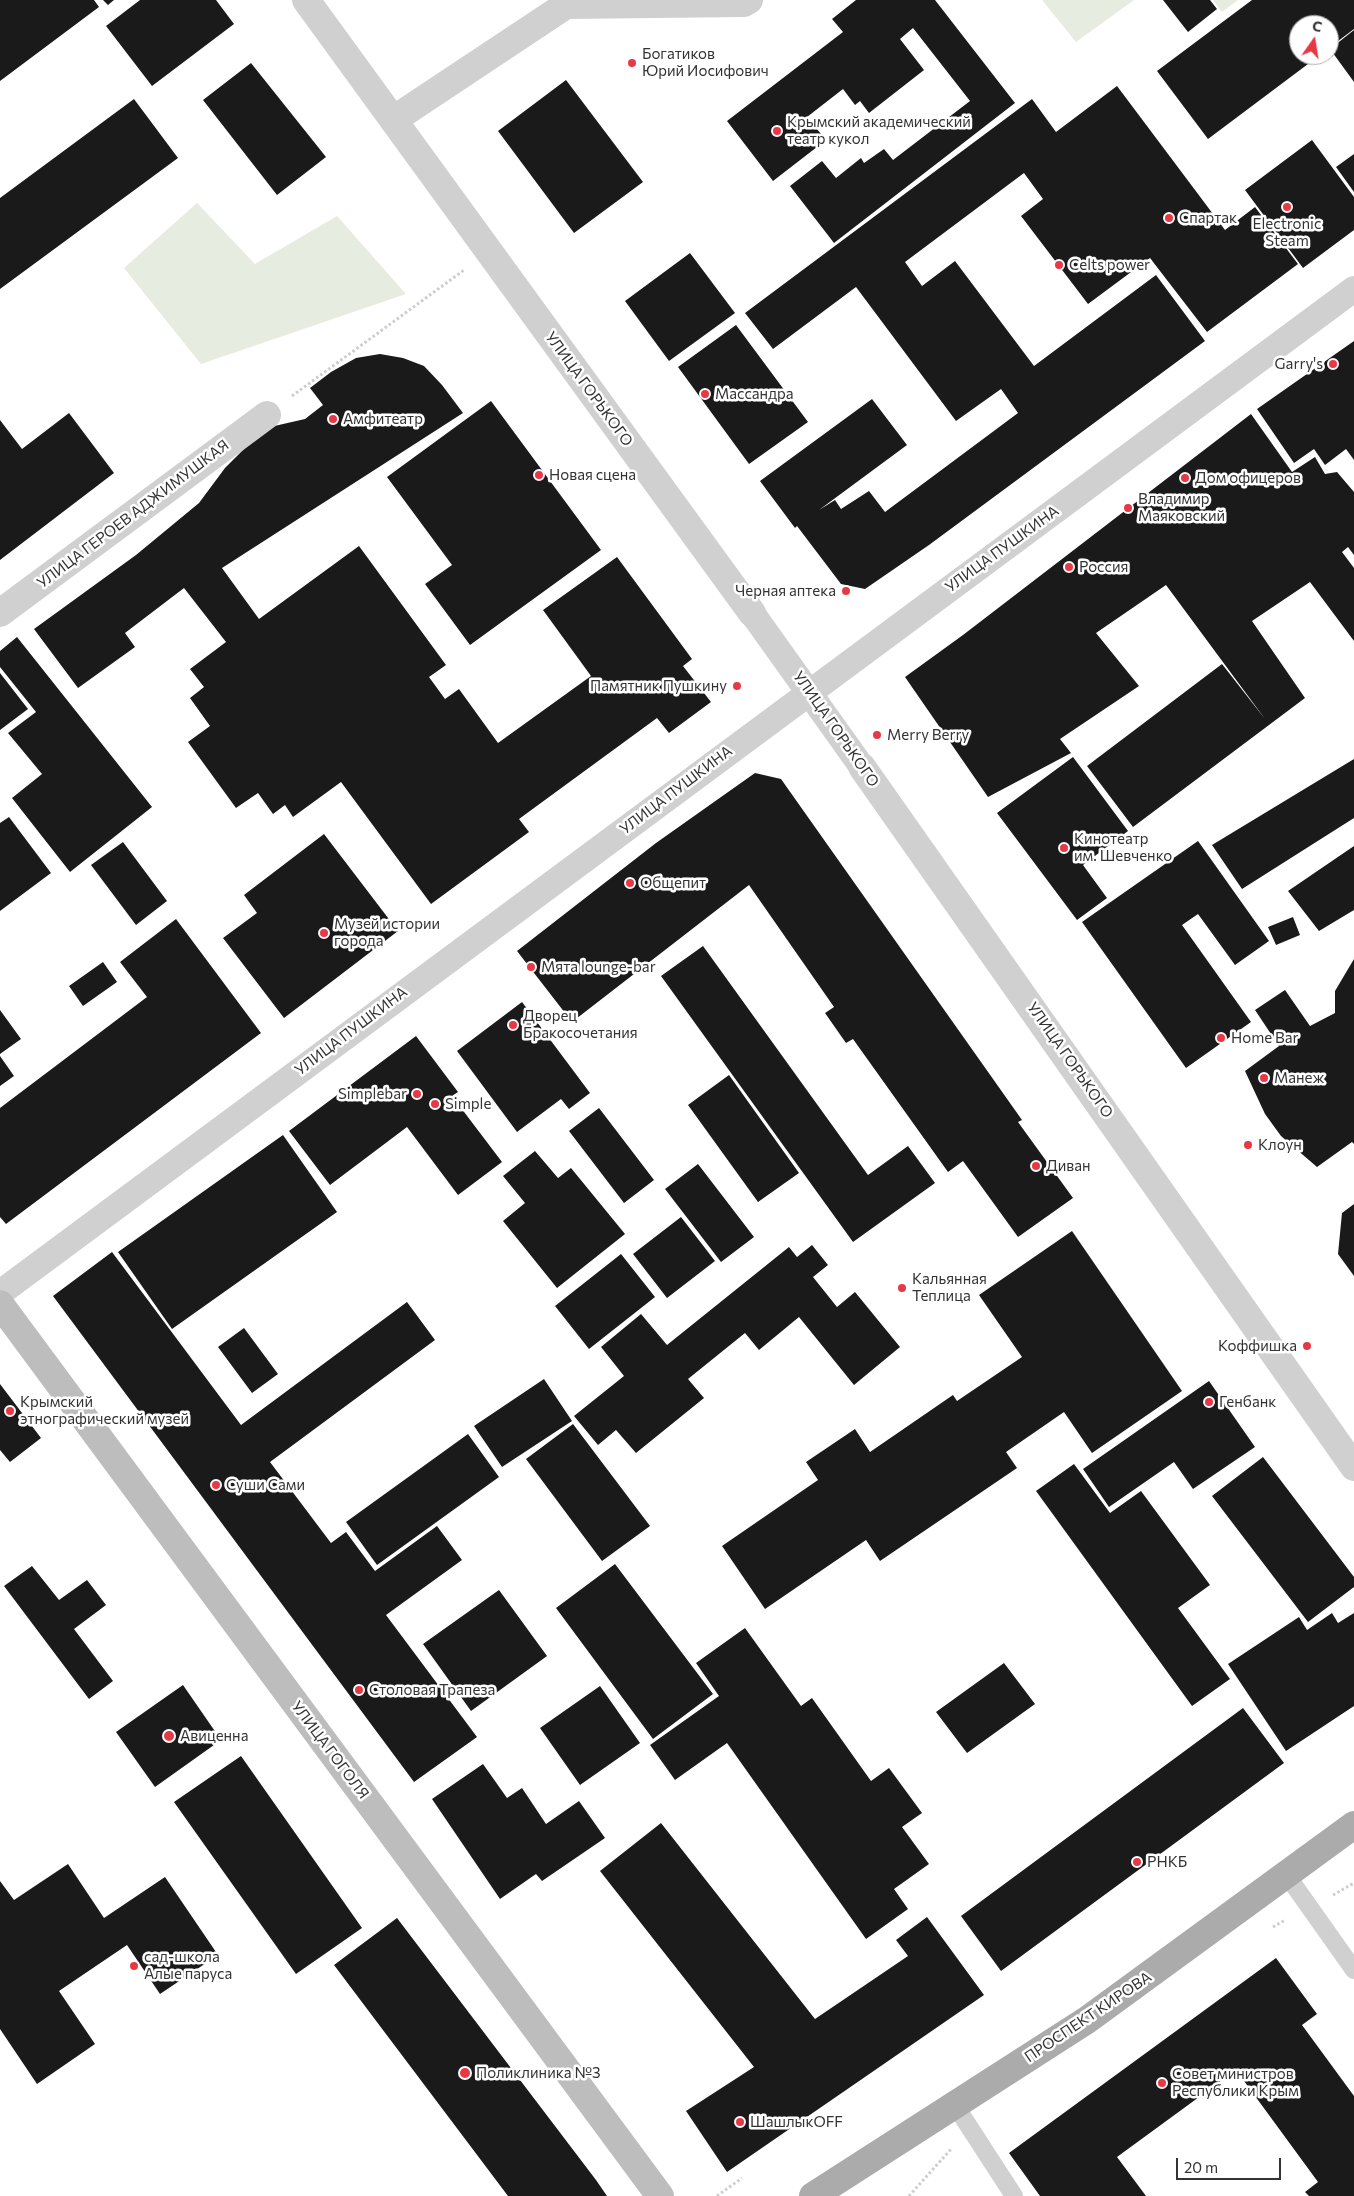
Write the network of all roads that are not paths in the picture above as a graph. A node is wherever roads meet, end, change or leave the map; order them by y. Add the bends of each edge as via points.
1 (306, 0) edge
2 (747, 2) edge
3 (394, 120) junction
4 (1354, 289) edge
5 (267, 415) road end
6 (0, 613) edge
7 (752, 613) joint
8 (809, 691) junction
9 (862, 767) joint
10 (0, 1292) edge
11 (0, 1304) edge
12 (1354, 1467) edge
13 (1354, 1825) edge
14 (1286, 1874) junction
15 (1354, 1970) edge
16 (955, 2105) junction
17 (660, 2196) edge
18 (813, 2196) edge
19 (1014, 2196) edge

1 - 3 street, УЛИЦА ГОРЬКОГО
2 - 3 street via 566,5
3 - 7 street, УЛИЦА ГОРЬКОГО
4 - 8 street, УЛИЦА ПУШКИНА
5 - 6 street, УЛИЦА ГЕРОЕВ АДЖИМУШКАЯ
7 - 8 street, УЛИЦА ГОРЬКОГО
8 - 9 street, УЛИЦА ГОРЬКОГО
8 - 10 street, УЛИЦА ПУШКИНА
9 - 12 street, УЛИЦА ГОРЬКОГО
11 - 17 main road, УЛИЦА ГОГОЛЯ
13 - 14 main road, ПРОСПЕКТ КИРОВА
14 - 15 lane
14 - 16 main road, ПРОСПЕКТ КИРОВА via 1087,2020
16 - 18 main road, ПРОСПЕКТ КИРОВА
16 - 19 lane

